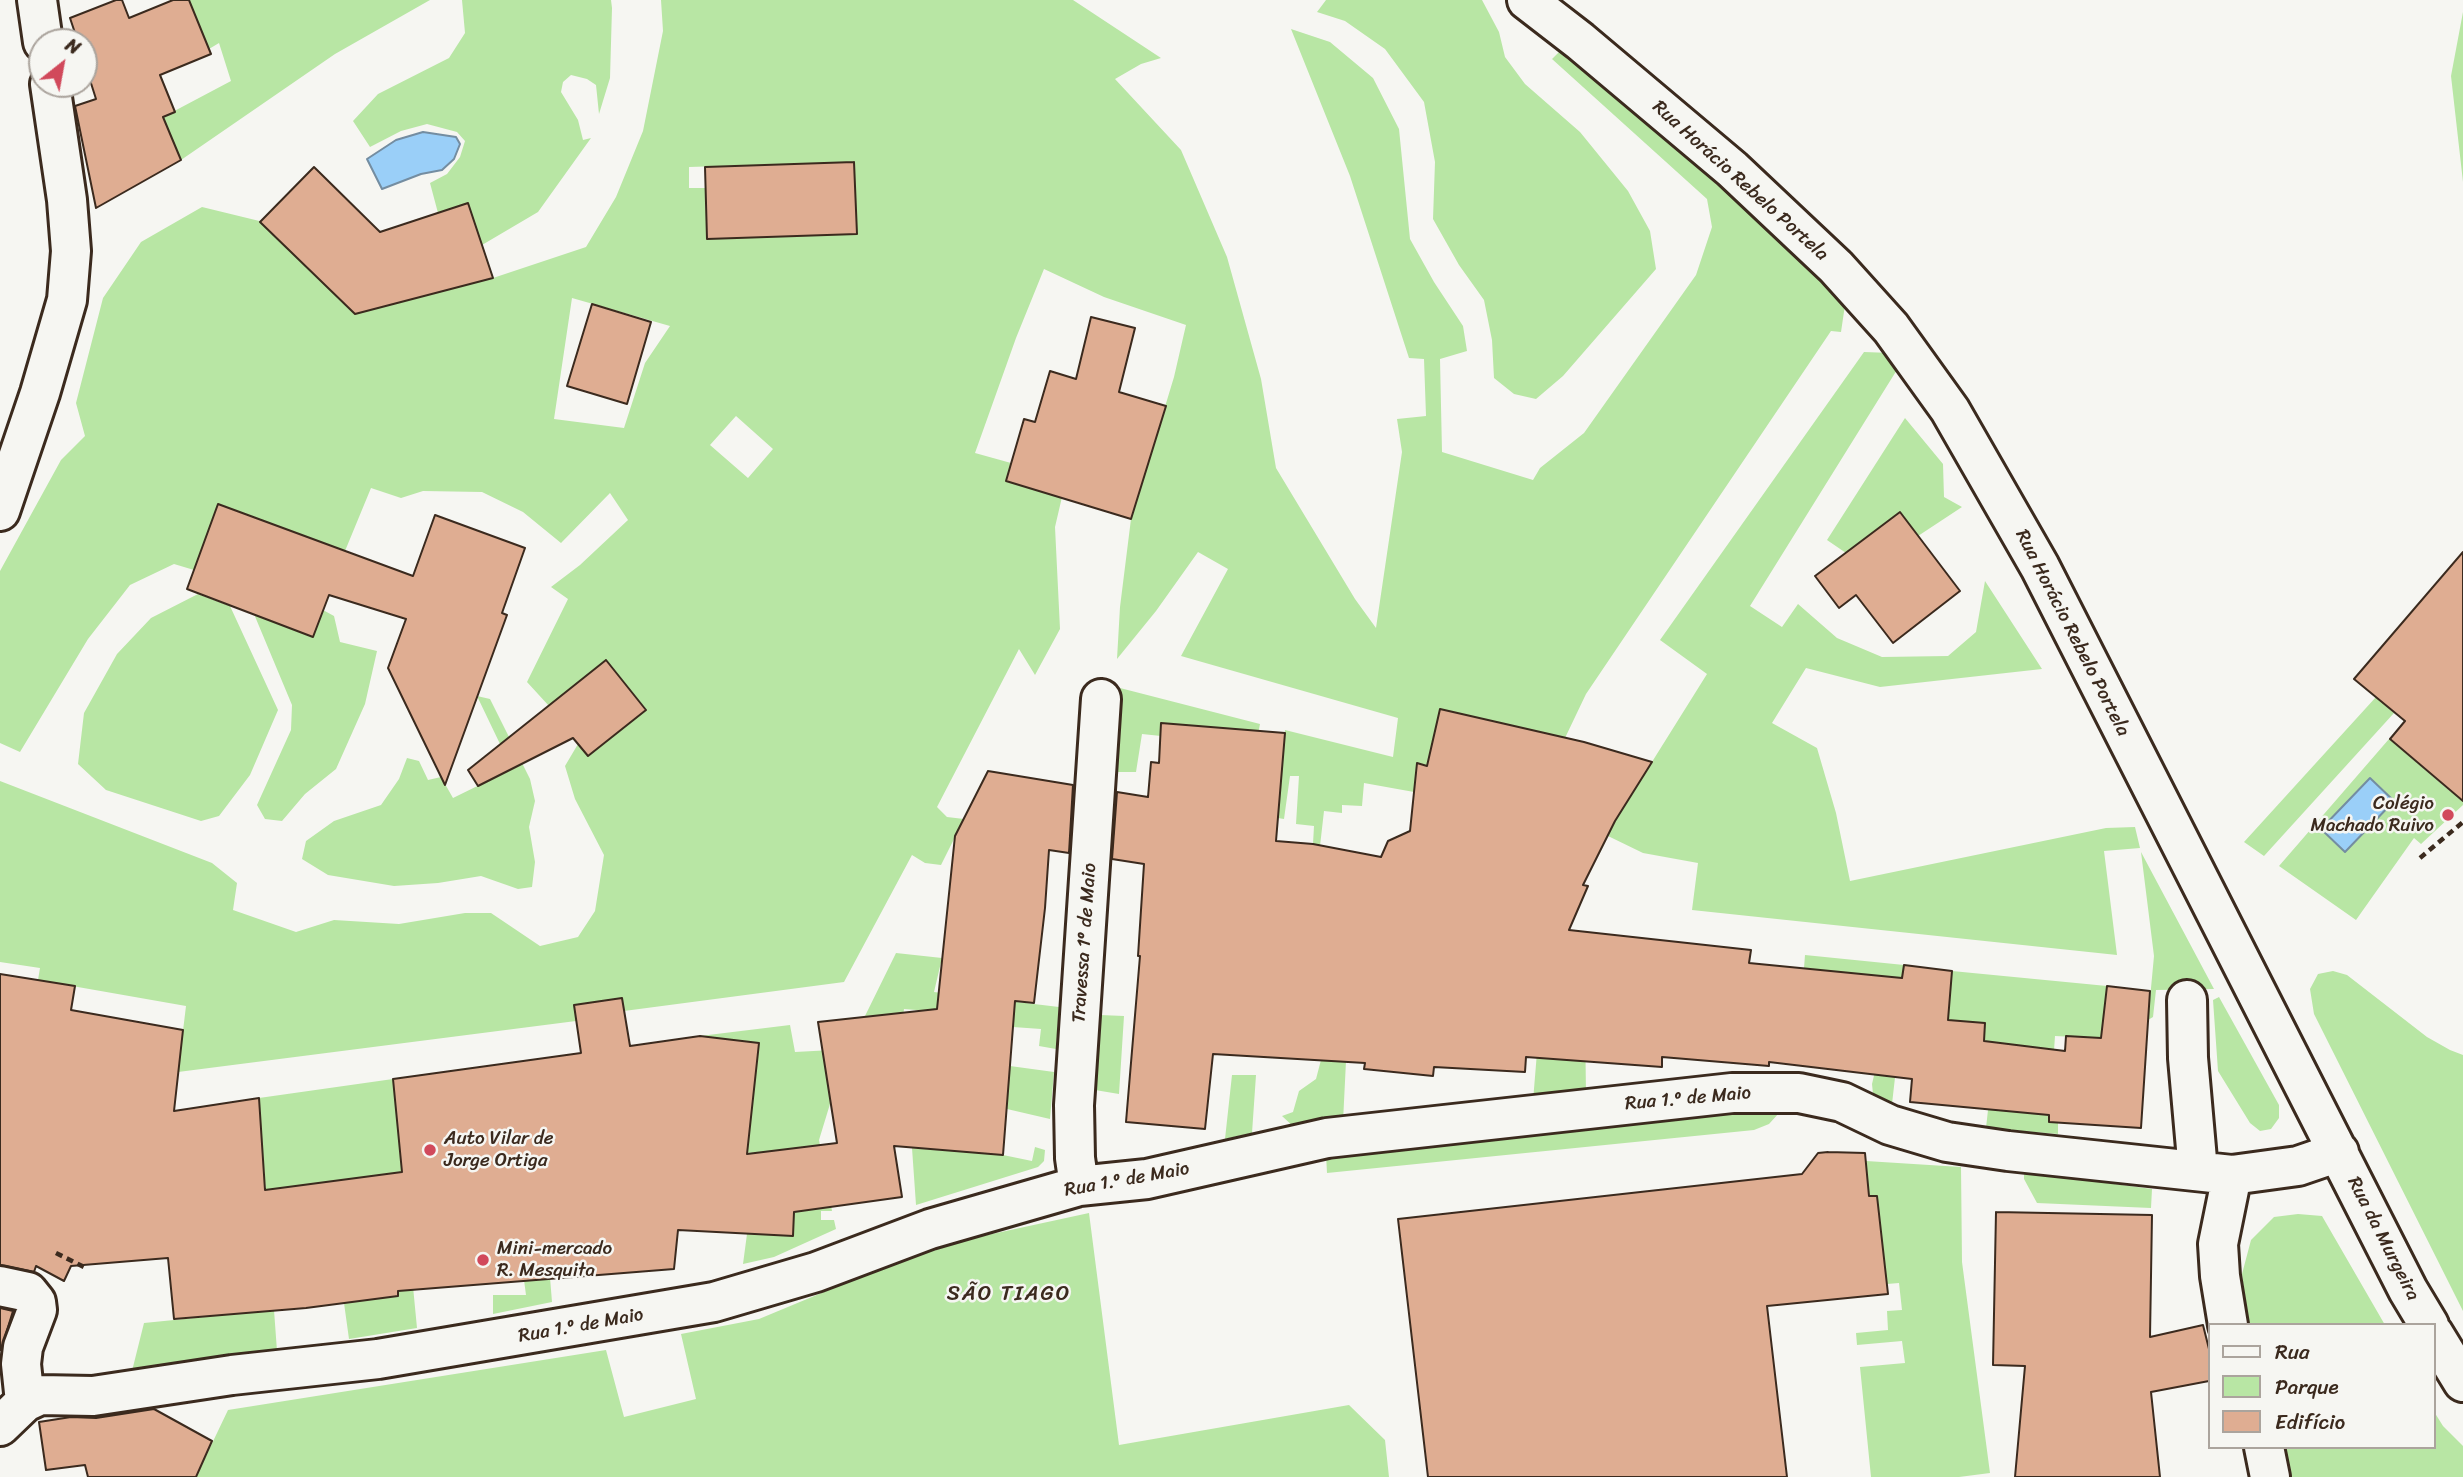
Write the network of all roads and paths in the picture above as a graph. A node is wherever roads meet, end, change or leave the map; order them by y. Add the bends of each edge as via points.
1 (37, 0) edge
2 (1527, 0) edge
3 (41, 28) edge
4 (52, 98) edge
5 (0, 511) edge
6 (1101, 699) dead end
7 (2463, 822) edge
8 (2420, 858) dead end
9 (2187, 1000) dead end
10 (2339, 1152) junction
11 (2215, 1173) junction
12 (1079, 1186) junction
13 (0, 1286) edge
14 (2228, 1323) edge
15 (2427, 1323) edge
16 (2435, 1336) edge
17 (2463, 1382) edge
18 (13, 1414) edge
19 (2264, 1449) edge
20 (2270, 1477) edge

1 - 3 street
2 - 10 street, Rua Horácio Rebelo Portela via 1732,169 1836,267 1891,328 1942,400 2040,567
4 - 5 street via 71,251 67,300
6 - 12 street, Travessa 1º de Maio via 1074,1105
7 - 8 path
9 - 11 street via 2188,1058
10 - 11 street via 2298,1167
10 - 15 street, Rua da Murgeira
11 - 12 street, Rua 1.º de Maio via 1947,1142 1890,1125 1842,1102 1799,1093 1732,1093 1327,1138 1147,1179
11 - 14 street via 2220,1276
12 - 18 street, Rua 1.º de Maio via 930,1229 816,1272 702,1304 378,1359 93,1396 40,1395
13 - 18 street via 28,1292 37,1310 23,1347
16 - 17 street
19 - 20 street

